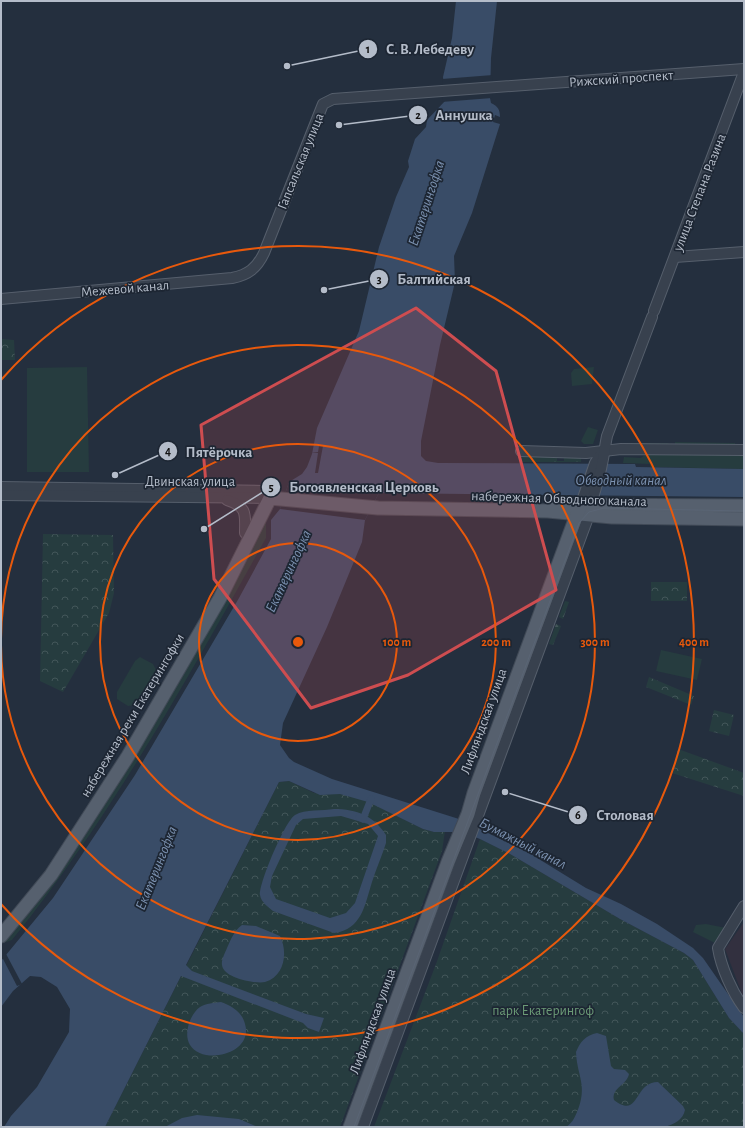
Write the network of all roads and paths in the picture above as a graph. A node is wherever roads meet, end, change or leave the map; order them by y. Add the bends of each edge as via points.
1 (744, 71) edge
2 (433, 91) joint
3 (744, 252) edge
4 (675, 257) junction
5 (247, 274) joint
6 (1, 300) edge
7 (744, 450) edge
8 (521, 451) dead end
9 (603, 451) junction
10 (1, 487) edge
11 (1, 495) edge
12 (273, 495) junction
13 (220, 497) junction
14 (586, 504) junction
15 (744, 506) edge
16 (744, 519) edge
17 (245, 533) junction
18 (463, 839) junction
19 (744, 906) edge
20 (1, 923) edge
21 (1, 936) edge
22 (744, 1008) edge
23 (350, 1127) edge
24 (363, 1127) edge

1 - 2 street, Рижский проспект
1 - 4 street, улица Степана Разина
2 - 5 street, Гапсальская улица via 339,97 323,104 264,253
3 - 4 street
4 - 9 street, улица Степана Разина
5 - 6 street, Межевой канал via 232,278
7 - 9 street
8 - 9 street
9 - 14 street, улица Степана Разина
10 - 12 street, Двинская улица
11 - 13 street, Двинская улица
12 - 13 street, Двинская улица
12 - 14 main road, набережная Обводного канала via 374,504 548,512
12 - 17 main road, набережная реки Екатерингофки
12 - 21 main road, набережная реки Екатерингофки via 220,598 124,762 51,875
13 - 17 street via 243,508
14 - 15 main road, набережная Обводного канала
14 - 16 main road, набережная Обводного канала via 612,517
14 - 18 main road, Лифляндская улица via 474,793 472,816
17 - 20 main road, набережная реки Екатерингофки via 214,596 122,752 46,869
18 - 23 main road, Лифляндская улица
18 - 24 street, Лифляндская улица
19 - 22 street via 718,948 720,960

